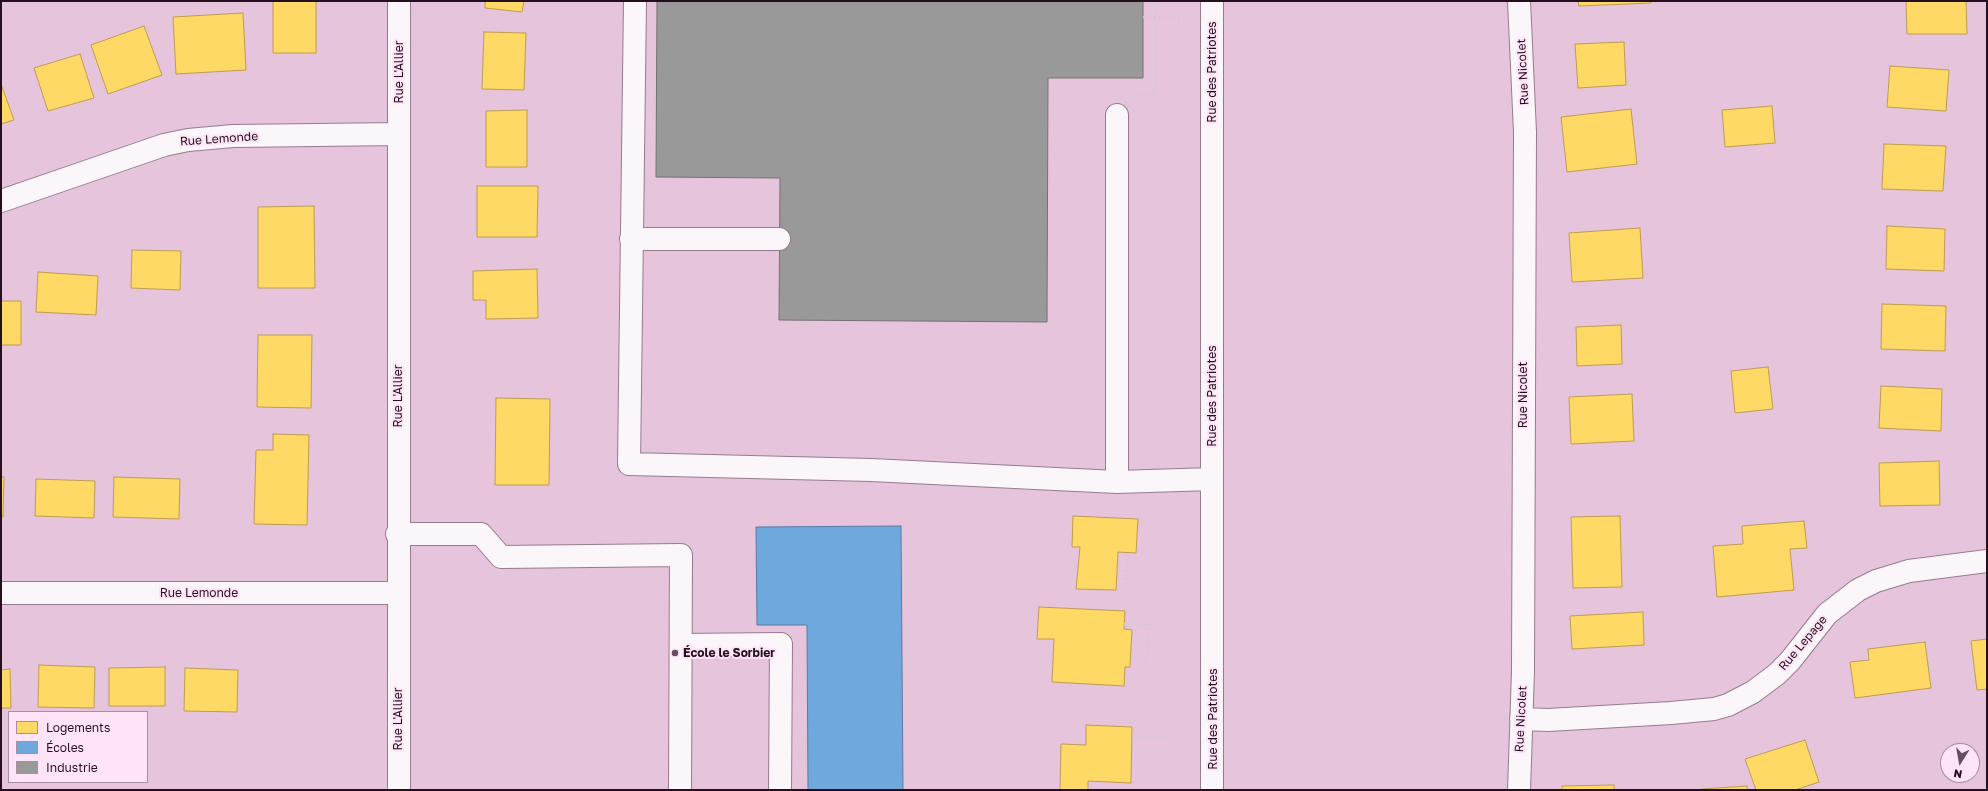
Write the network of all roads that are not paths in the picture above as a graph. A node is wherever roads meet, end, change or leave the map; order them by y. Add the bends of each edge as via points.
1 (398, 1) edge
2 (635, 1) edge
3 (1212, 1) edge
4 (1519, 1) edge
5 (1117, 115) dead end
6 (399, 134) junction
7 (1, 201) edge
8 (631, 239) junction
9 (779, 239) dead end
10 (1212, 479) junction
11 (1117, 482) junction
12 (397, 534) junction
13 (1987, 561) edge
14 (1, 593) edge
15 (398, 593) junction
16 (681, 645) junction
17 (1521, 719) junction
18 (399, 790) edge
19 (680, 790) edge
20 (780, 790) edge
21 (1212, 790) edge
22 (1519, 790) edge

1 - 6 street, Rue L'Allier
2 - 8 street
3 - 10 street, Rue des Patriotes
4 - 17 street, Rue Nicolet via 1525,132
5 - 11 street
6 - 7 street, Rue Lemonde via 233,136 188,140 164,145
6 - 12 street, Rue L'Allier
8 - 9 street
8 - 11 street via 629,464 871,470
10 - 11 street
10 - 21 street, Rue des Patriotes
12 - 15 street, Rue L'Allier
12 - 16 street via 481,534 501,556 681,555
13 - 17 street, Rue Lepage via 1909,571 1858,590 1827,614 1790,661 1776,674 1753,692 1728,705 1714,709 1671,713 1548,720
14 - 15 street, Rue Lemonde
15 - 18 street, Rue L'Allier
16 - 19 street
16 - 20 street via 781,644
17 - 22 street, Rue Nicolet

